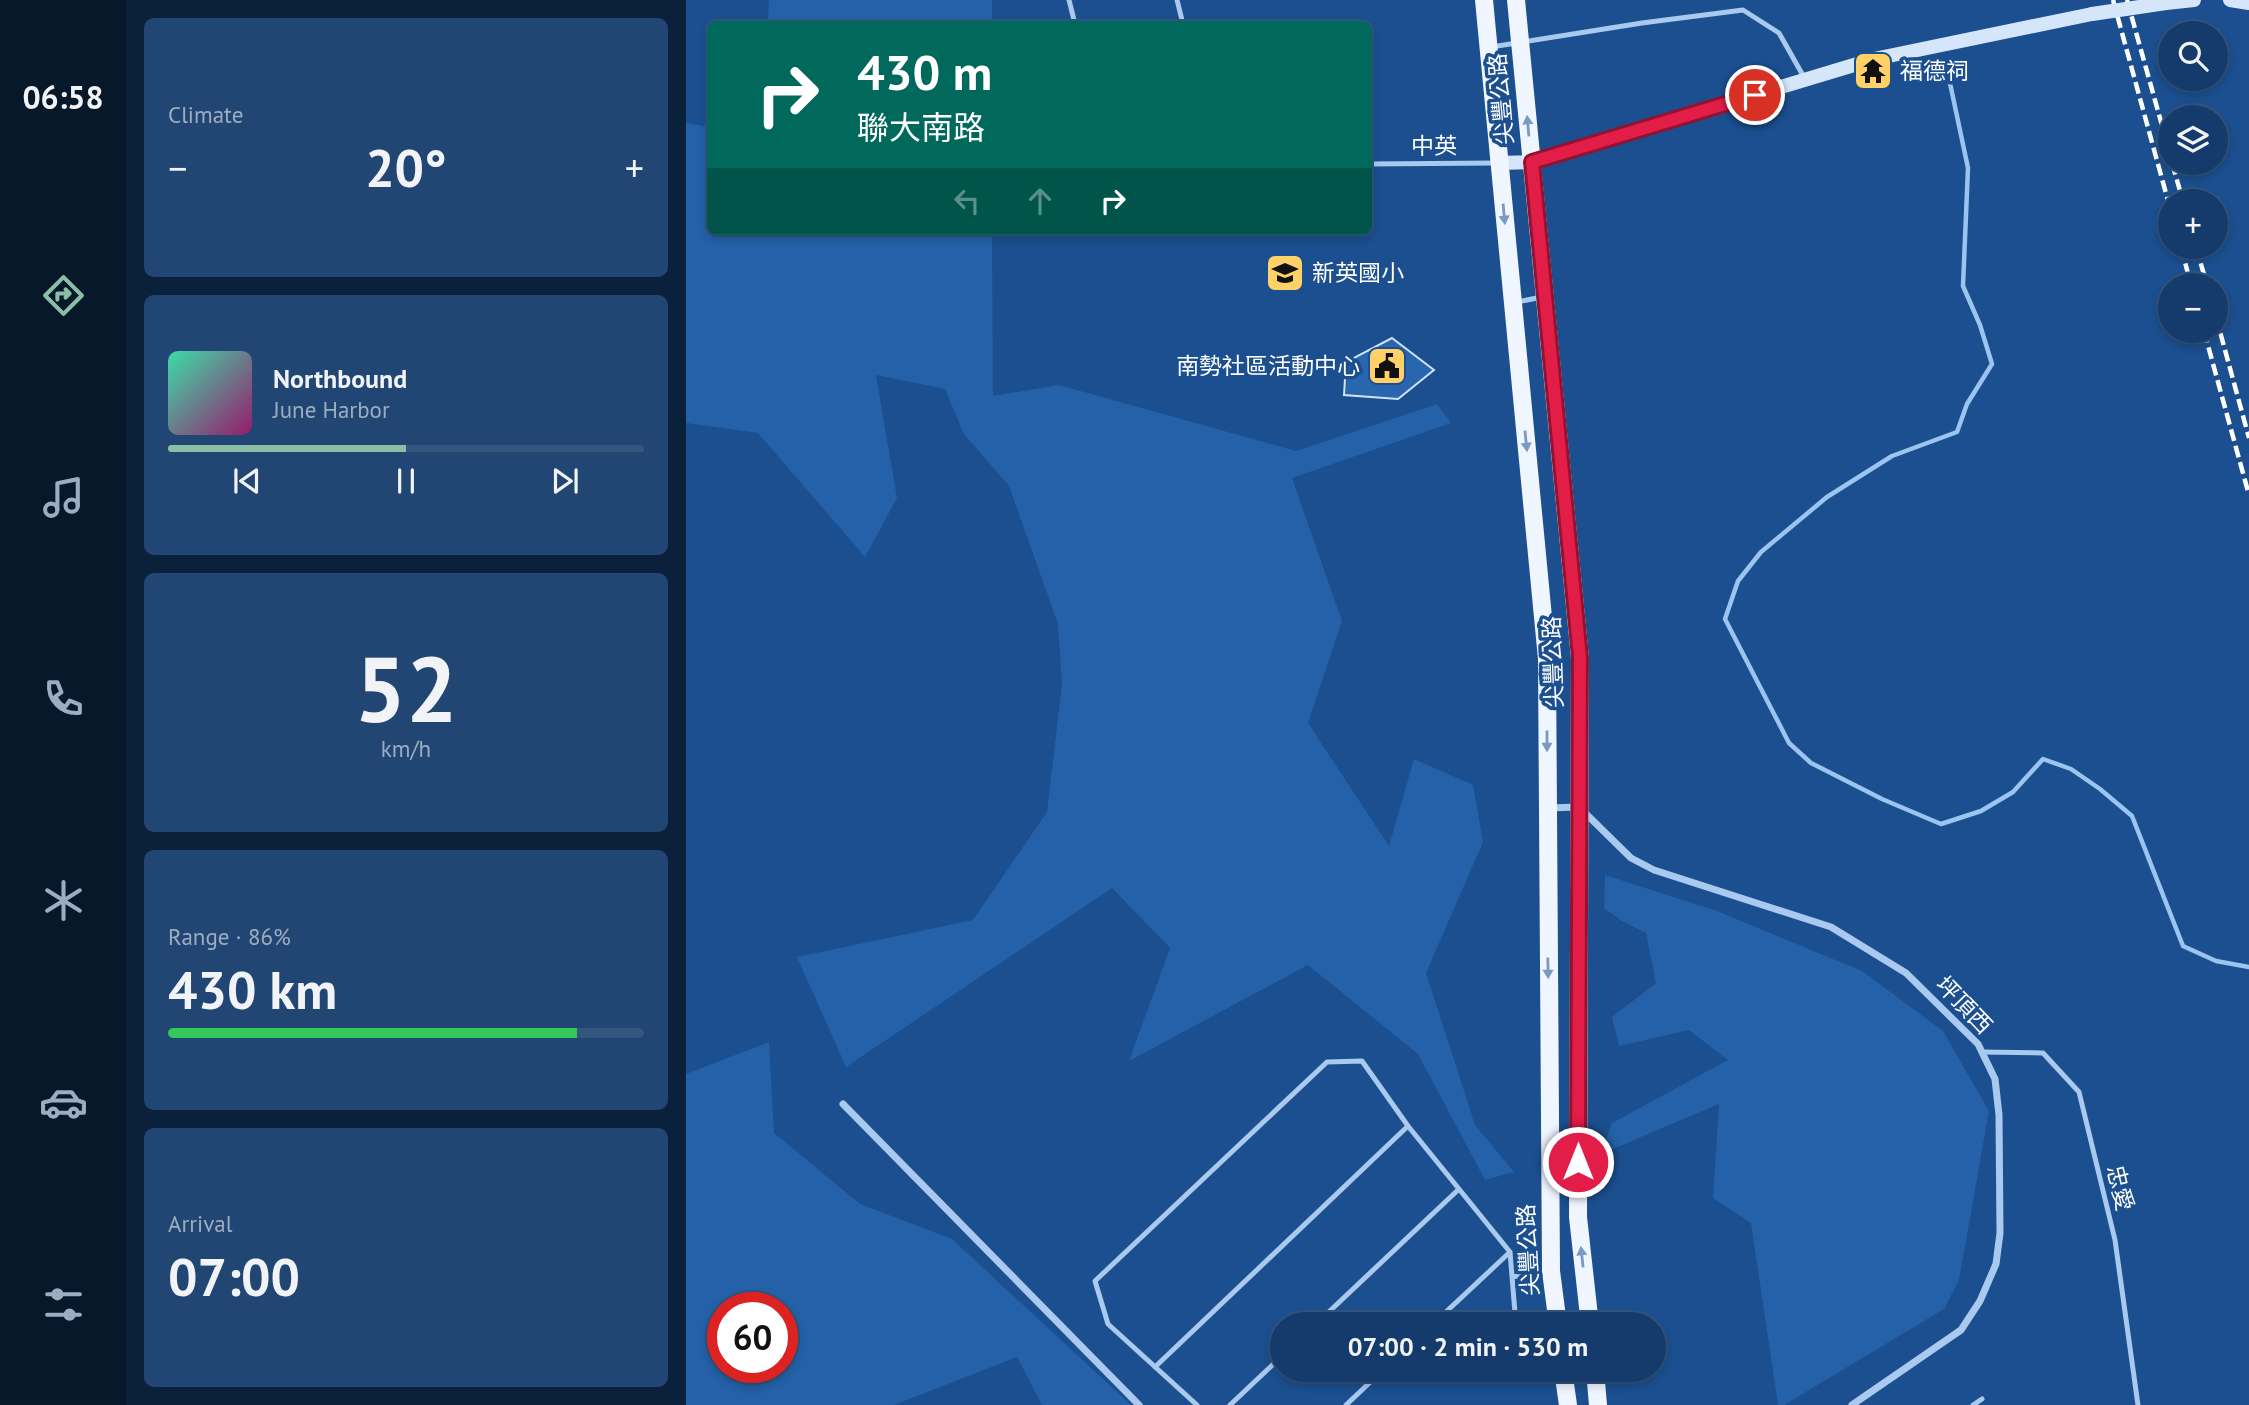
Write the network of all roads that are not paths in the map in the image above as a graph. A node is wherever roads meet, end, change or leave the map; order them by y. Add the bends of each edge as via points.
1 (1069, 0) edge
2 (1177, 0) edge
3 (1483, 0) edge
4 (1516, 0) edge
5 (2194, 0) edge
6 (2230, 0) edge
7 (2249, 3) edge
8 (1074, 21) edge
9 (1182, 21) edge
10 (1520, 41) junction
11 (1488, 48) junction
12 (1805, 80) junction
13 (1532, 162) junction
14 (1499, 163) junction
15 (1372, 164) edge
16 (1545, 296) junction
17 (1513, 303) junction
18 (1579, 807) junction
19 (1547, 808) junction
20 (1982, 1052) junction
21 (842, 1104) dead end
22 (1408, 1126) junction
23 (1459, 1189) junction
24 (1510, 1252) junction
25 (1551, 1271) junction
26 (1512, 1277) junction
27 (1329, 1312) edge
28 (1446, 1312) edge
29 (1515, 1312) edge
30 (1556, 1312) edge
31 (1589, 1312) edge
32 (1155, 1367) junction
33 (1270, 1367) edge
34 (1370, 1382) edge
35 (1565, 1382) edge
36 (1595, 1382) edge
37 (1982, 1399) dead end
38 (1857, 1404) edge
39 (1139, 1405) edge
40 (1197, 1405) edge
41 (1230, 1405) edge
42 (1346, 1405) edge
43 (1568, 1405) edge
44 (1598, 1405) edge
45 (1973, 1405) edge
46 (2138, 1405) edge

1 - 8 lane
2 - 9 lane
3 - 11 main road, 尖豐公路
4 - 10 main road, 尖豐公路
5 - 12 street, bridge via 2092,14 1874,59
6 - 7 street
10 - 11 lane
10 - 12 lane via 1743,10 1779,33
13 -> 10 main road, 尖豐公路
11 - 14 main road, 尖豐公路
12 - 13 street
13 - 14 street
13 - 16 main road, 尖豐公路
14 - 15 lane, 中英
14 -> 17 main road, 尖豐公路
16 - 17 lane
16 - 18 main road, 尖豐公路 via 1580,657
17 -> 19 main road, 尖豐公路 via 1547,659
18 - 19 street
18 - 20 street, 坪頂西 via 1631,859 1654,870 1831,927 1906,973
31 -> 18 main road, 尖豐公路 via 1578,1217
19 -> 25 main road, 尖豐公路
20 - 38 street, 坪頂西 via 1994,1079 1999,1115 1996,1264 1961,1330
20 - 46 lane, 忠愛 via 2043,1053 2079,1092 2115,1240
21 - 39 street
22 - 23 lane
22 - 32 lane
22 - 32 lane via 1362,1061 1327,1062 1096,1281 1108,1324
23 - 24 lane
23 - 27 lane
24 - 26 lane
24 - 28 lane
25 - 26 lane
25 - 30 main road, 尖豐公路
26 - 29 lane
32 - 40 lane
33 - 41 lane
34 - 42 lane
35 - 43 main road
36 - 44 main road
37 - 45 lane

